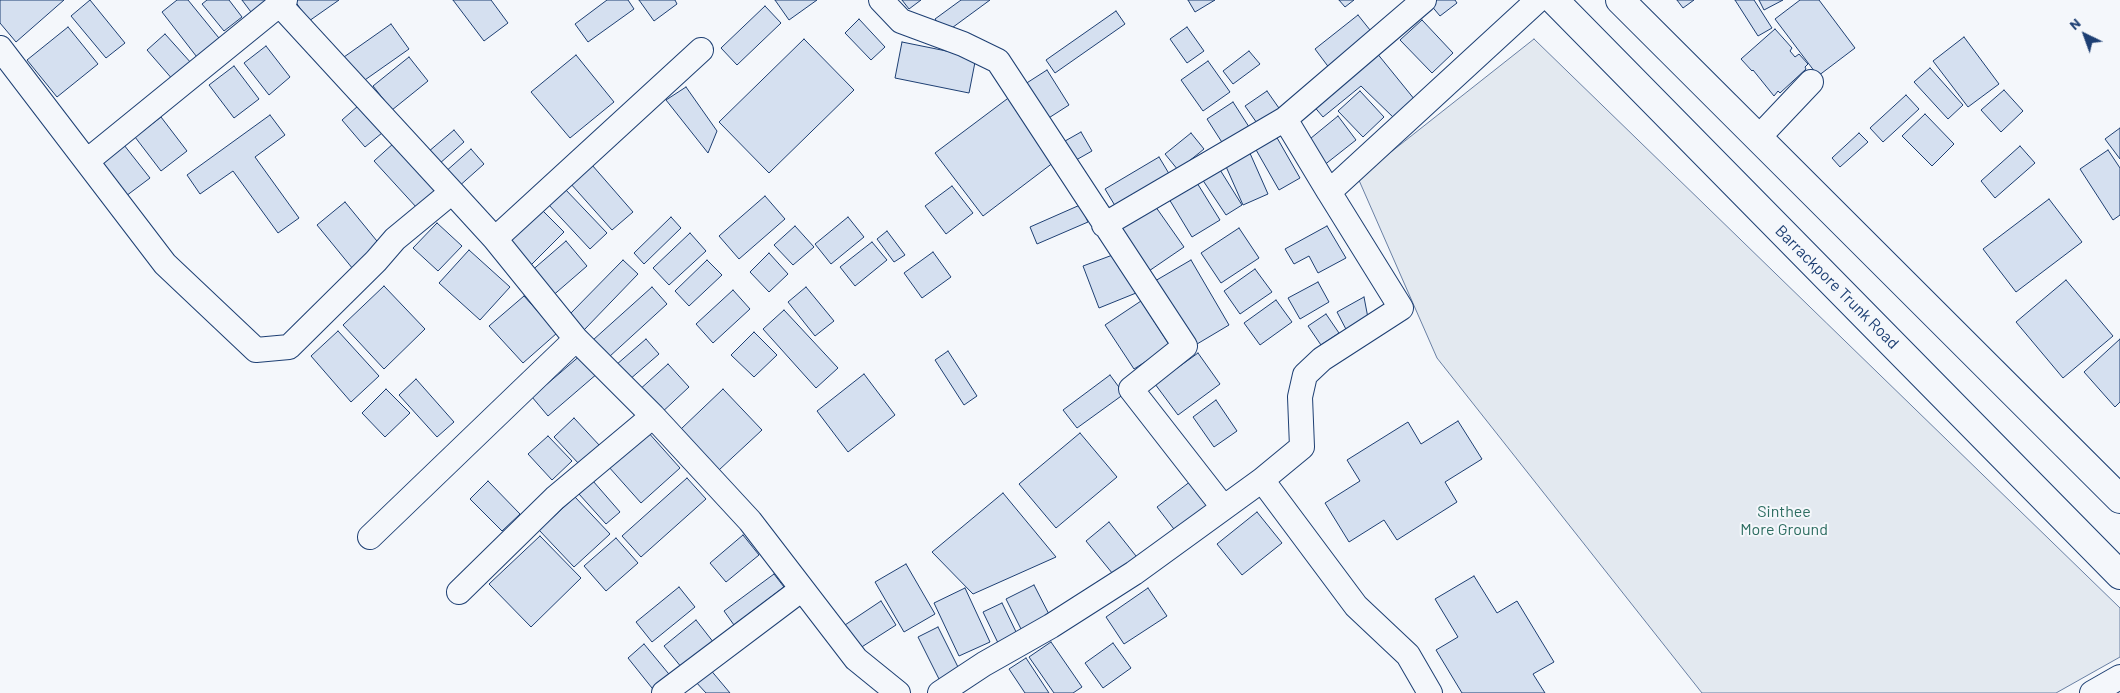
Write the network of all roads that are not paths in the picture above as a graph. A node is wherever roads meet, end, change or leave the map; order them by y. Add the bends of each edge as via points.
1 (881, 0) edge
2 (1424, 0) edge
3 (1538, 0) edge
4 (1554, 0) edge
5 (1620, 0) edge
6 (283, 2) edge
7 (0, 48) edge
8 (701, 50) dead end
9 (1811, 82) dead end
10 (1285, 119) junction
11 (1758, 138) junction
12 (86, 162) junction
13 (452, 192) junction
14 (1329, 192) junction
15 (1104, 225) junction
16 (495, 239) junction
17 (576, 340) junction
18 (653, 416) junction
19 (1262, 480) junction
20 (2120, 499) edge
21 (1223, 507) junction
22 (370, 537) dead end
23 (2120, 575) edge
24 (802, 589) junction
25 (459, 592) dead end
26 (2120, 677) edge
27 (664, 693) edge
28 (898, 693) edge
29 (940, 693) edge
30 (1430, 693) edge
31 (2092, 693) edge

1 - 15 street via 900,21 963,44 998,61
2 - 10 street
3 - 14 street
4 - 23 main road, Barrackpore Trunk Road
5 - 11 main road
6 - 12 street
6 - 13 street
7 - 12 street
8 - 16 street
9 - 11 street
10 - 14 street
10 - 15 street
11 - 20 main road
12 - 13 street via 165,264 256,350 289,347 395,239
13 - 16 street
14 - 19 street via 1401,308 1322,359 1305,376 1300,397 1302,447
15 - 21 street via 1185,346 1131,389
16 - 17 street
17 - 18 street
17 - 22 street
18 - 24 street via 750,521
18 - 25 street via 555,498
19 - 21 street
19 - 30 street via 1356,606 1408,655
21 - 29 street via 1134,573
24 - 27 street
24 - 28 street via 856,659
26 - 31 street

